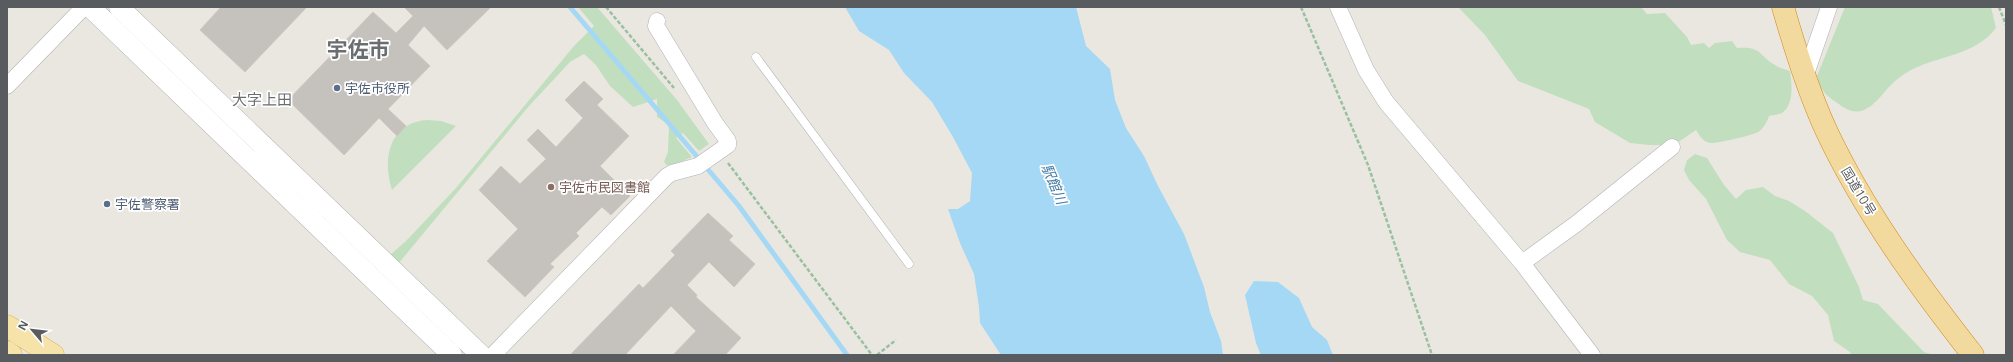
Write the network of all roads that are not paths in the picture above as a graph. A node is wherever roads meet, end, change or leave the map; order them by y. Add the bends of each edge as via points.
1 (84, 7) edge
2 (90, 7) edge
3 (119, 7) edge
4 (1338, 7) edge
5 (1783, 7) edge
6 (1829, 7) edge
7 (657, 21) dead end
8 (756, 57) dead end
9 (1805, 77) junction
10 (7, 86) edge
11 (1672, 147) dead end
12 (1522, 263) junction
13 (910, 264) dead end
14 (7, 326) edge
15 (7, 352) edge
16 (11, 355) edge
17 (53, 355) edge
18 (452, 355) edge
19 (481, 355) edge
20 (493, 355) edge
21 (1592, 355) edge
22 (1974, 355) edge

1 - 10 street
2 - 18 street
3 - 19 street
4 - 12 street via 1366,70 1386,102
5 - 9 highway, 国道10号
6 - 9 street
7 - 20 street via 656,26 728,141 728,145 698,166 666,176
8 - 13 lane
9 - 22 highway, 国道10号 via 1826,130 1858,190 1918,281
11 - 12 street via 1576,224
12 - 21 street
14 - 17 main road
15 - 16 main road

